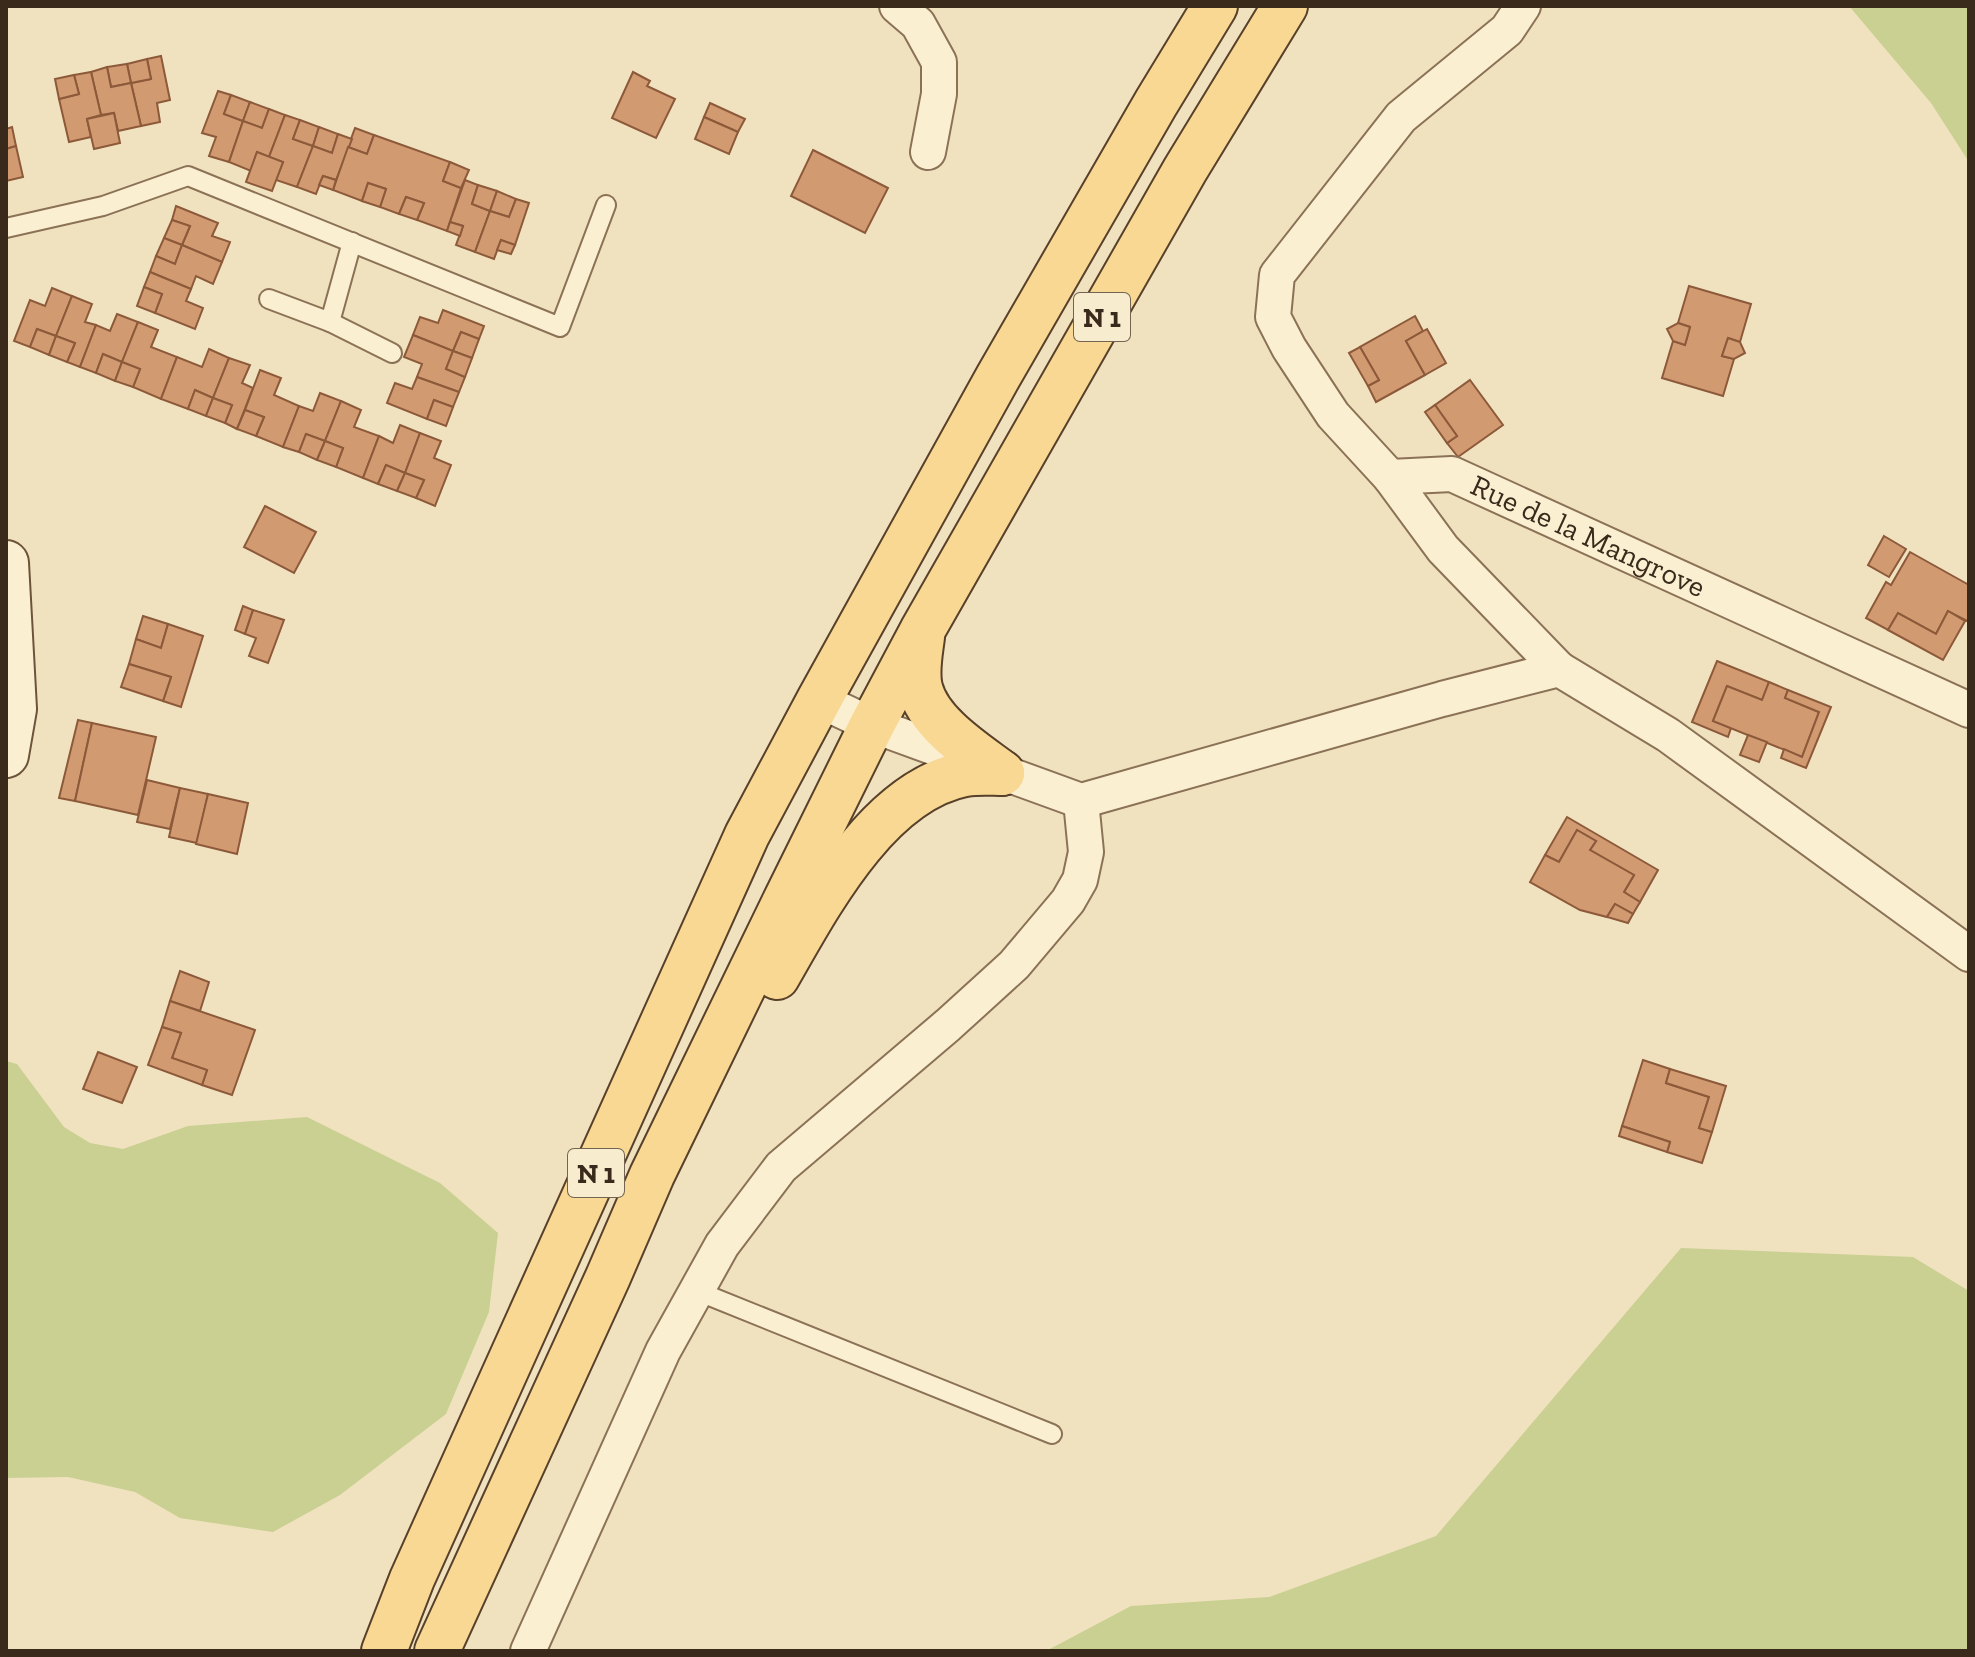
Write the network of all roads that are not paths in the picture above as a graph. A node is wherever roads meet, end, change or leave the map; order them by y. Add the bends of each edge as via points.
1 (897, 6) edge
2 (1215, 6) edge
3 (1285, 6) edge
4 (1523, 6) edge
5 (928, 152) dead end
6 (606, 205) dead end
7 (6, 228) edge
8 (352, 242) junction
9 (269, 299) dead end
10 (330, 322) junction
11 (392, 353) dead end
12 (1390, 477) junction
13 (6, 563) edge
14 (922, 631) junction
15 (1559, 669) junction
16 (819, 700) junction
17 (1969, 710) edge
18 (891, 732) junction
19 (6, 755) edge
20 (1002, 773) junction
21 (1081, 801) junction
22 (1969, 954) edge
23 (652, 1175) junction
24 (697, 1291) junction
25 (1052, 1434) dead end
26 (384, 1651) edge
27 (437, 1651) edge
28 (528, 1651) edge

1 - 5 street via 918,24 939,62
2 - 16 main road, N 1 via 998,377
3 - 14 main road, N 1 via 1185,170
4 - 12 street via 1507,30 1401,117 1277,275 1273,317 1289,348 1333,415
6 - 8 lane via 560,327
7 - 8 lane via 103,206 188,176
8 - 10 lane
9 - 10 lane
10 - 11 lane
12 - 15 street via 1443,549
12 - 17 street, Rue de la Mangrove via 1452,474
13 - 19 main road via 14,709
14 - 18 main road, N 1
14 - 20 main road via 919,687 926,702 950,733
15 - 21 street
15 - 22 street via 1668,735
16 - 18 street
16 - 26 main road, N 1 via 747,835
18 - 20 street
18 - 23 main road, N 1 via 787,897
20 - 21 street
20 - 23 main road via 967,773 938,782 912,796 880,825 842,869
21 - 24 street via 1086,852 1080,880 1068,901 1014,965 781,1167 722,1245
23 - 27 main road, N 1
24 - 25 lane
24 - 28 street via 663,1351

